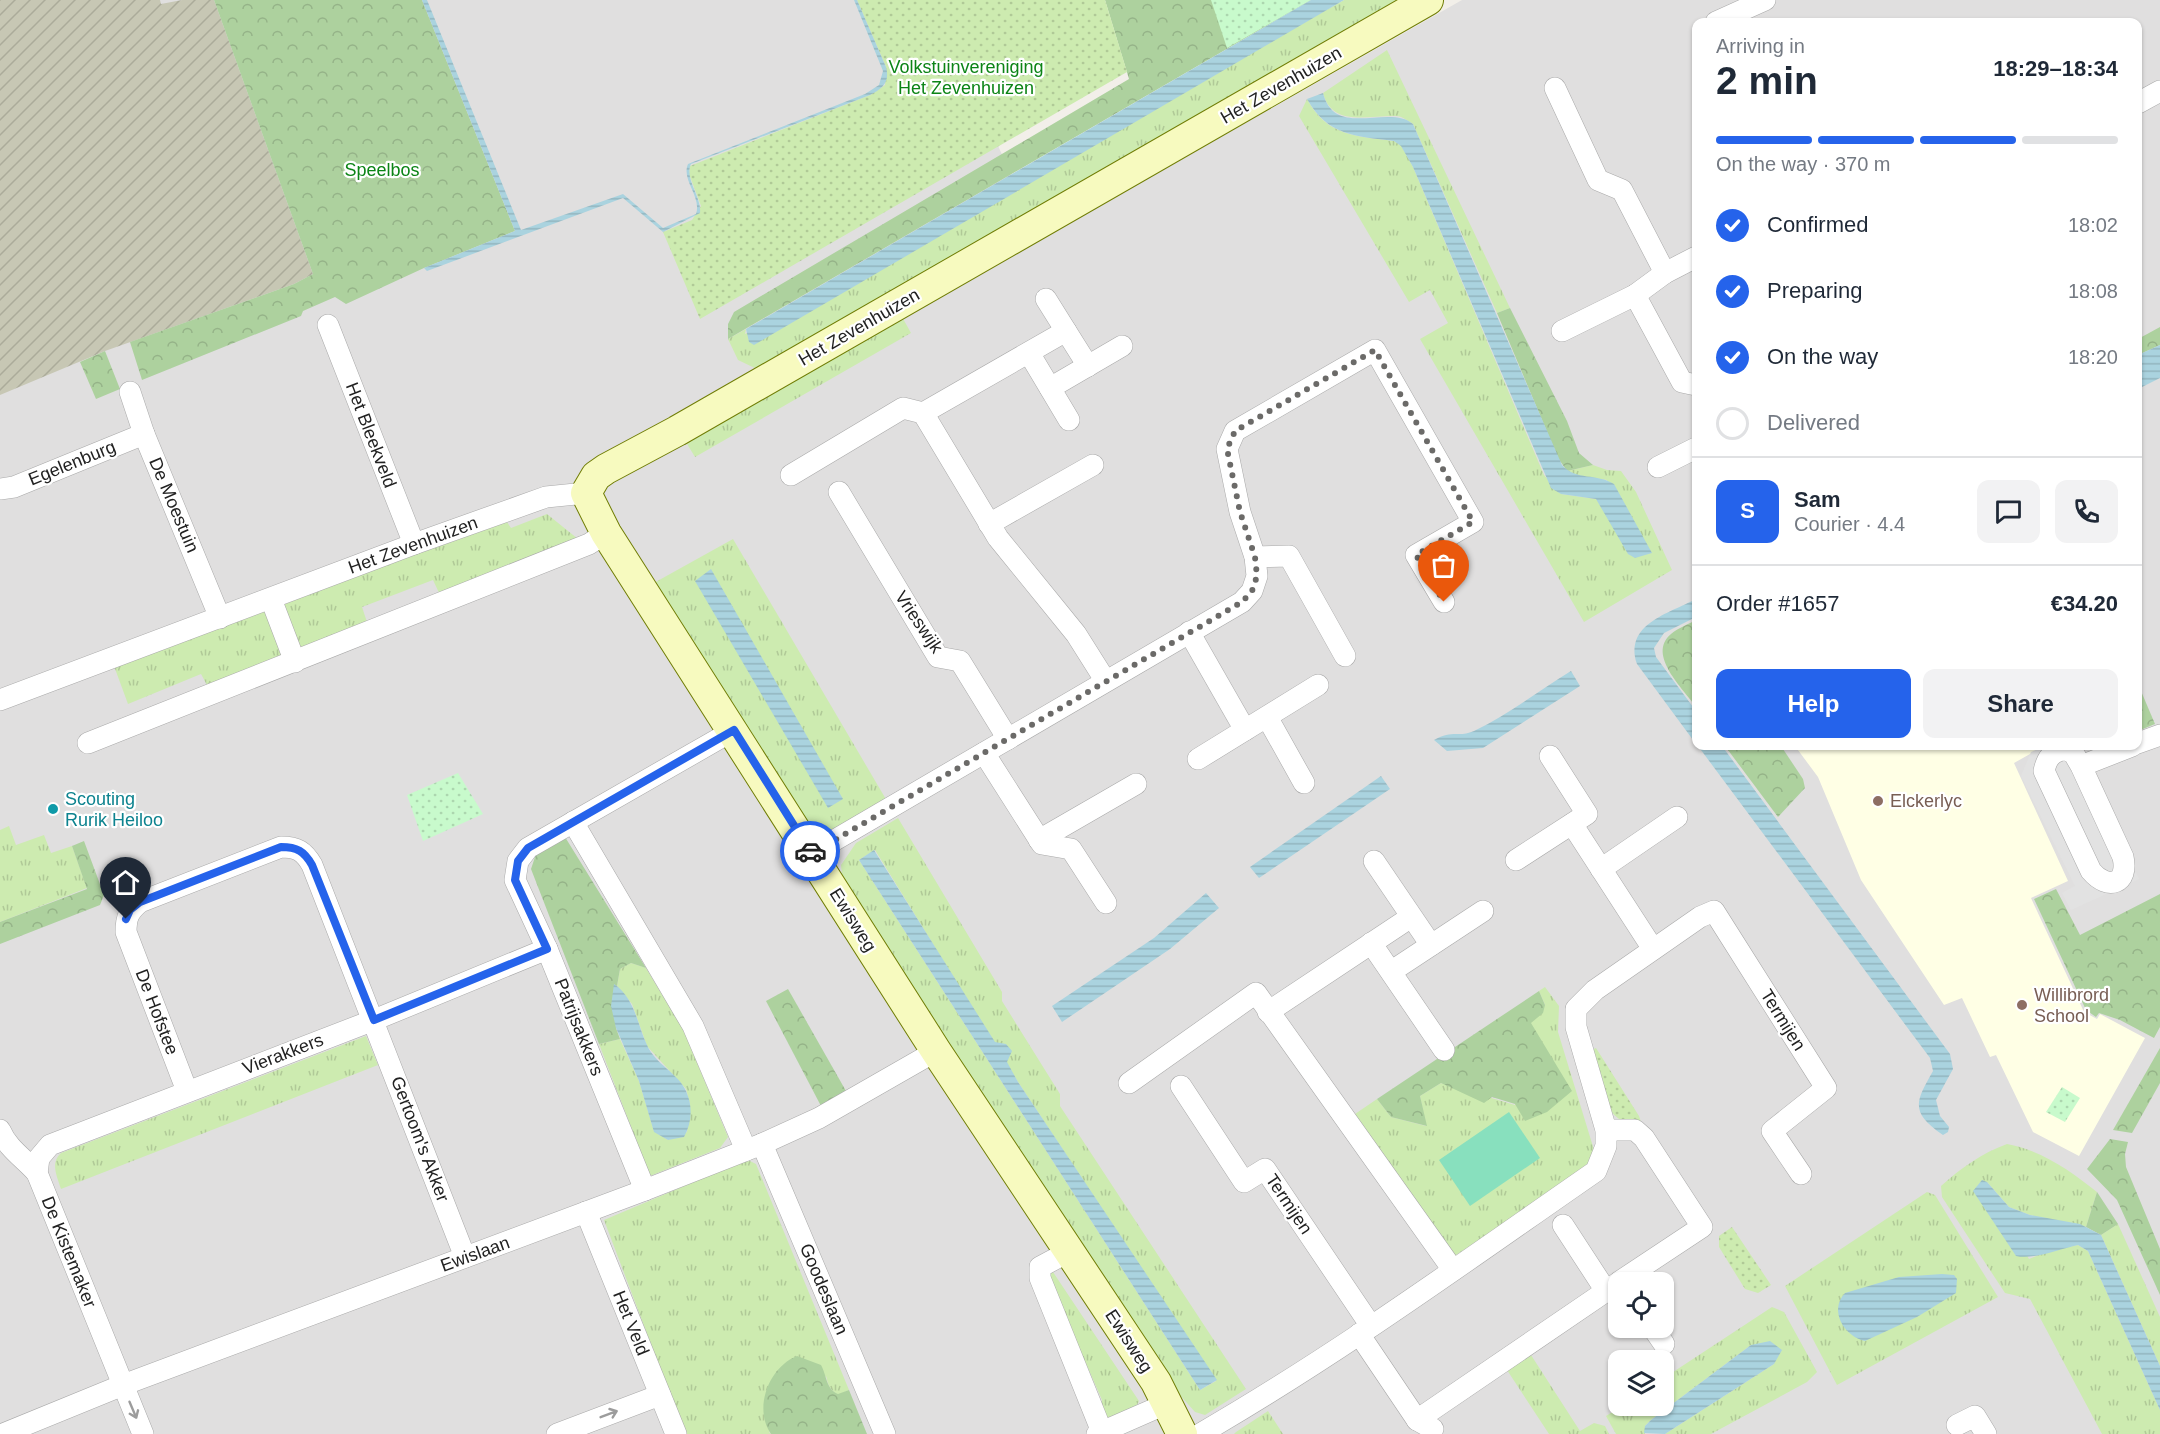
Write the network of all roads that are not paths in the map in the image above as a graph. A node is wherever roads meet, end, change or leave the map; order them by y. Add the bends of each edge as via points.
1 (1428, 0) edge
2 (1765, 0) edge
3 (1725, 18) edge
4 (1762, 18) edge
5 (1555, 88) dead end
6 (2160, 91) edge
7 (2142, 101) edge
8 (1692, 259) edge
9 (1665, 273) junction
10 (1635, 295) junction
11 (1046, 299) dead end
12 (328, 325) dead end
13 (1066, 331) junction
14 (1562, 331) dead end
15 (1122, 346) dead end
16 (1029, 353) junction
17 (1088, 366) junction
18 (1692, 384) edge
19 (1050, 388) junction
20 (130, 392) dead end
21 (923, 413) junction
22 (1069, 420) dead end
23 (144, 434) junction
24 (1692, 450) edge
25 (1093, 465) dead end
26 (1658, 467) dead end
27 (791, 476) dead end
28 (0, 489) edge
29 (839, 492) dead end
30 (586, 493) junction
31 (989, 525) junction
32 (606, 533) junction
33 (414, 544) junction
34 (1255, 557) junction
35 (270, 599) junction
36 (1444, 602) dead end
37 (220, 618) junction
38 (1189, 632) junction
39 (1346, 656) dead end
40 (295, 662) junction
41 (1105, 680) junction
42 (1318, 685) dead end
43 (0, 700) edge
44 (1267, 717) junction
45 (734, 730) junction
46 (1245, 730) junction
47 (2160, 735) edge
48 (1008, 739) junction
49 (2142, 742) edge
50 (88, 743) dead end
51 (2062, 750) edge
52 (2068, 750) edge
53 (2122, 750) edge
54 (984, 753) junction
55 (1550, 756) dead end
56 (1198, 759) dead end
57 (2081, 766) junction
58 (1304, 783) dead end
59 (1136, 784) dead end
60 (1677, 817) dead end
61 (573, 822) junction
62 (1572, 824) junction
63 (1039, 840) junction
64 (811, 854) junction
65 (1516, 860) dead end
66 (1374, 861) dead end
67 (1601, 869) junction
68 (1106, 903) dead end
69 (1483, 911) dead end
70 (1412, 917) junction
71 (1371, 943) junction
72 (1431, 945) junction
73 (547, 949) junction
74 (1653, 949) junction
75 (1392, 971) junction
76 (1268, 1012) junction
77 (374, 1020) junction
78 (1444, 1050) dead end
79 (936, 1052) junction
80 (1129, 1083) dead end
81 (1181, 1086) dead end
82 (187, 1091) junction
83 (0, 1130) edge
84 (1606, 1130) junction
85 (754, 1147) junction
86 (37, 1173) junction
87 (1801, 1173) dead end
88 (645, 1190) junction
89 (586, 1212) junction
90 (1563, 1226) dead end
91 (1070, 1251) junction
92 (465, 1257) junction
93 (1453, 1270) junction
94 (1638, 1272) edge
95 (1608, 1280) edge
96 (1608, 1293) edge
97 (1365, 1330) junction
98 (123, 1385) junction
99 (660, 1395) junction
100 (1168, 1403) junction
101 (1957, 1425) dead end
102 (1428, 1429) edge
103 (1099, 1433) edge
104 (3, 1434) edge
105 (143, 1434) edge
106 (557, 1434) edge
107 (676, 1434) edge
108 (885, 1434) edge
109 (1182, 1434) edge
110 (1200, 1434) edge
111 (1986, 1434) edge

1 - 30 street, Het Zevenhuizen via 606,469 596,476
2 - 3 street
2 - 4 street
5 - 9 street via 1598,180 1622,190
6 - 7 street
8 - 9 street
9 - 10 street
10 - 14 street
10 - 18 street via 1682,382
11 - 13 street
12 - 33 street, Het Bleekveld
13 - 16 street
13 - 17 street
15 - 17 street
16 - 19 street
16 - 21 street
17 - 19 street
19 - 22 street
20 - 23 street, De Moestuin
21 - 27 street via 903,408
21 - 31 street
23 - 28 street, Egelenburg via 14,487
23 - 37 street, De Moestuin
24 - 26 street
25 - 31 street
29 - 48 street, Vrieswijk via 939,657 960,661
30 - 32 street, Ewisweg
30 - 33 street, Het Zevenhuizen via 546,497
31 - 41 street via 1076,634
32 - 40 street via 589,544
32 - 45 street, Ewisweg
33 - 35 street, Het Zevenhuizen
34 - 36 street via 1240,512 1227,449 1235,431 1375,350 1473,522 1416,555
34 - 38 street via 1257,576 1252,591 1242,602
34 - 39 street via 1289,556
35 - 37 street, Het Zevenhuizen
35 - 40 street
37 - 43 street, Het Zevenhuizen
38 - 41 street
38 - 46 street
40 - 50 street
41 - 48 street
42 - 44 street
44 - 46 street
44 - 58 street
45 - 61 street, Patrijsakkers
45 - 64 street, Ewisweg
46 - 56 street
47 - 49 street
48 - 54 street
51 - 57 street via 2046,760 2044,771 2091,871 2100,882 2112,884 2122,878 2126,868
52 - 57 street
53 - 57 street
54 - 63 street
54 - 64 street
55 - 62 street via 1587,814
59 - 63 street
60 - 67 street
61 - 73 street, Patrijsakkers via 528,848 518,861 515,880
61 - 85 street via 693,1026
62 - 65 street
62 - 67 street
63 - 68 street via 1042,844 1071,849
64 - 79 street, Ewisweg
66 - 70 street
67 - 74 street
69 - 72 street
70 - 71 street
70 - 72 street
71 - 75 street
71 - 76 street
72 - 75 street
73 - 77 street, Vierakkers
73 - 88 street, Patrijsakkers
74 - 84 street, Termijen via 1595,990 1576,1009 1576,1027
74 - 87 street, Termijen via 1714,911 1826,1089 1772,1131
75 - 78 street
76 - 80 street via 1256,993
76 - 93 street
77 - 82 street, Vierakkers
77 - 82 street, De Hofstee via 312,865 305,852 281,847 140,902 126,919 126,932
77 - 92 street, Gertoom's Akker
79 - 85 street, Ewislaan via 819,1118
79 - 91 street, Ewisweg
81 - 97 street, Termijen via 1244,1182 1265,1168
82 - 86 street, Vierakkers via 50,1145 39,1158
83 - 86 street, De Kistemaker via 12,1150
84 - 93 street, Termijen via 1606,1146 1596,1171
84 - 94 street, Termijen via 1635,1130 1644,1138 1702,1227
85 - 88 street, Ewislaan
85 - 108 street, Goodeslaan
86 - 98 street, De Kistemaker
88 - 89 street, Ewislaan
89 - 92 street, Ewislaan
89 - 99 street, Het Veld
90 - 95 street
91 - 100 street, Ewisweg
91 - 103 street via 1040,1268 1040,1278
92 - 98 street, Ewislaan
93 - 97 street, Termijen
96 - 102 street, Termijen
97 - 102 street, Termijen
97 - 110 street, Termijen via 1258,1401
98 - 104 street, Ewislaan
98 -> 105 street, De Kistemaker
106 -> 99 street
99 - 107 street, Het Veld
100 - 103 street
100 - 109 street, Ewisweg
101 - 111 street via 1975,1416

